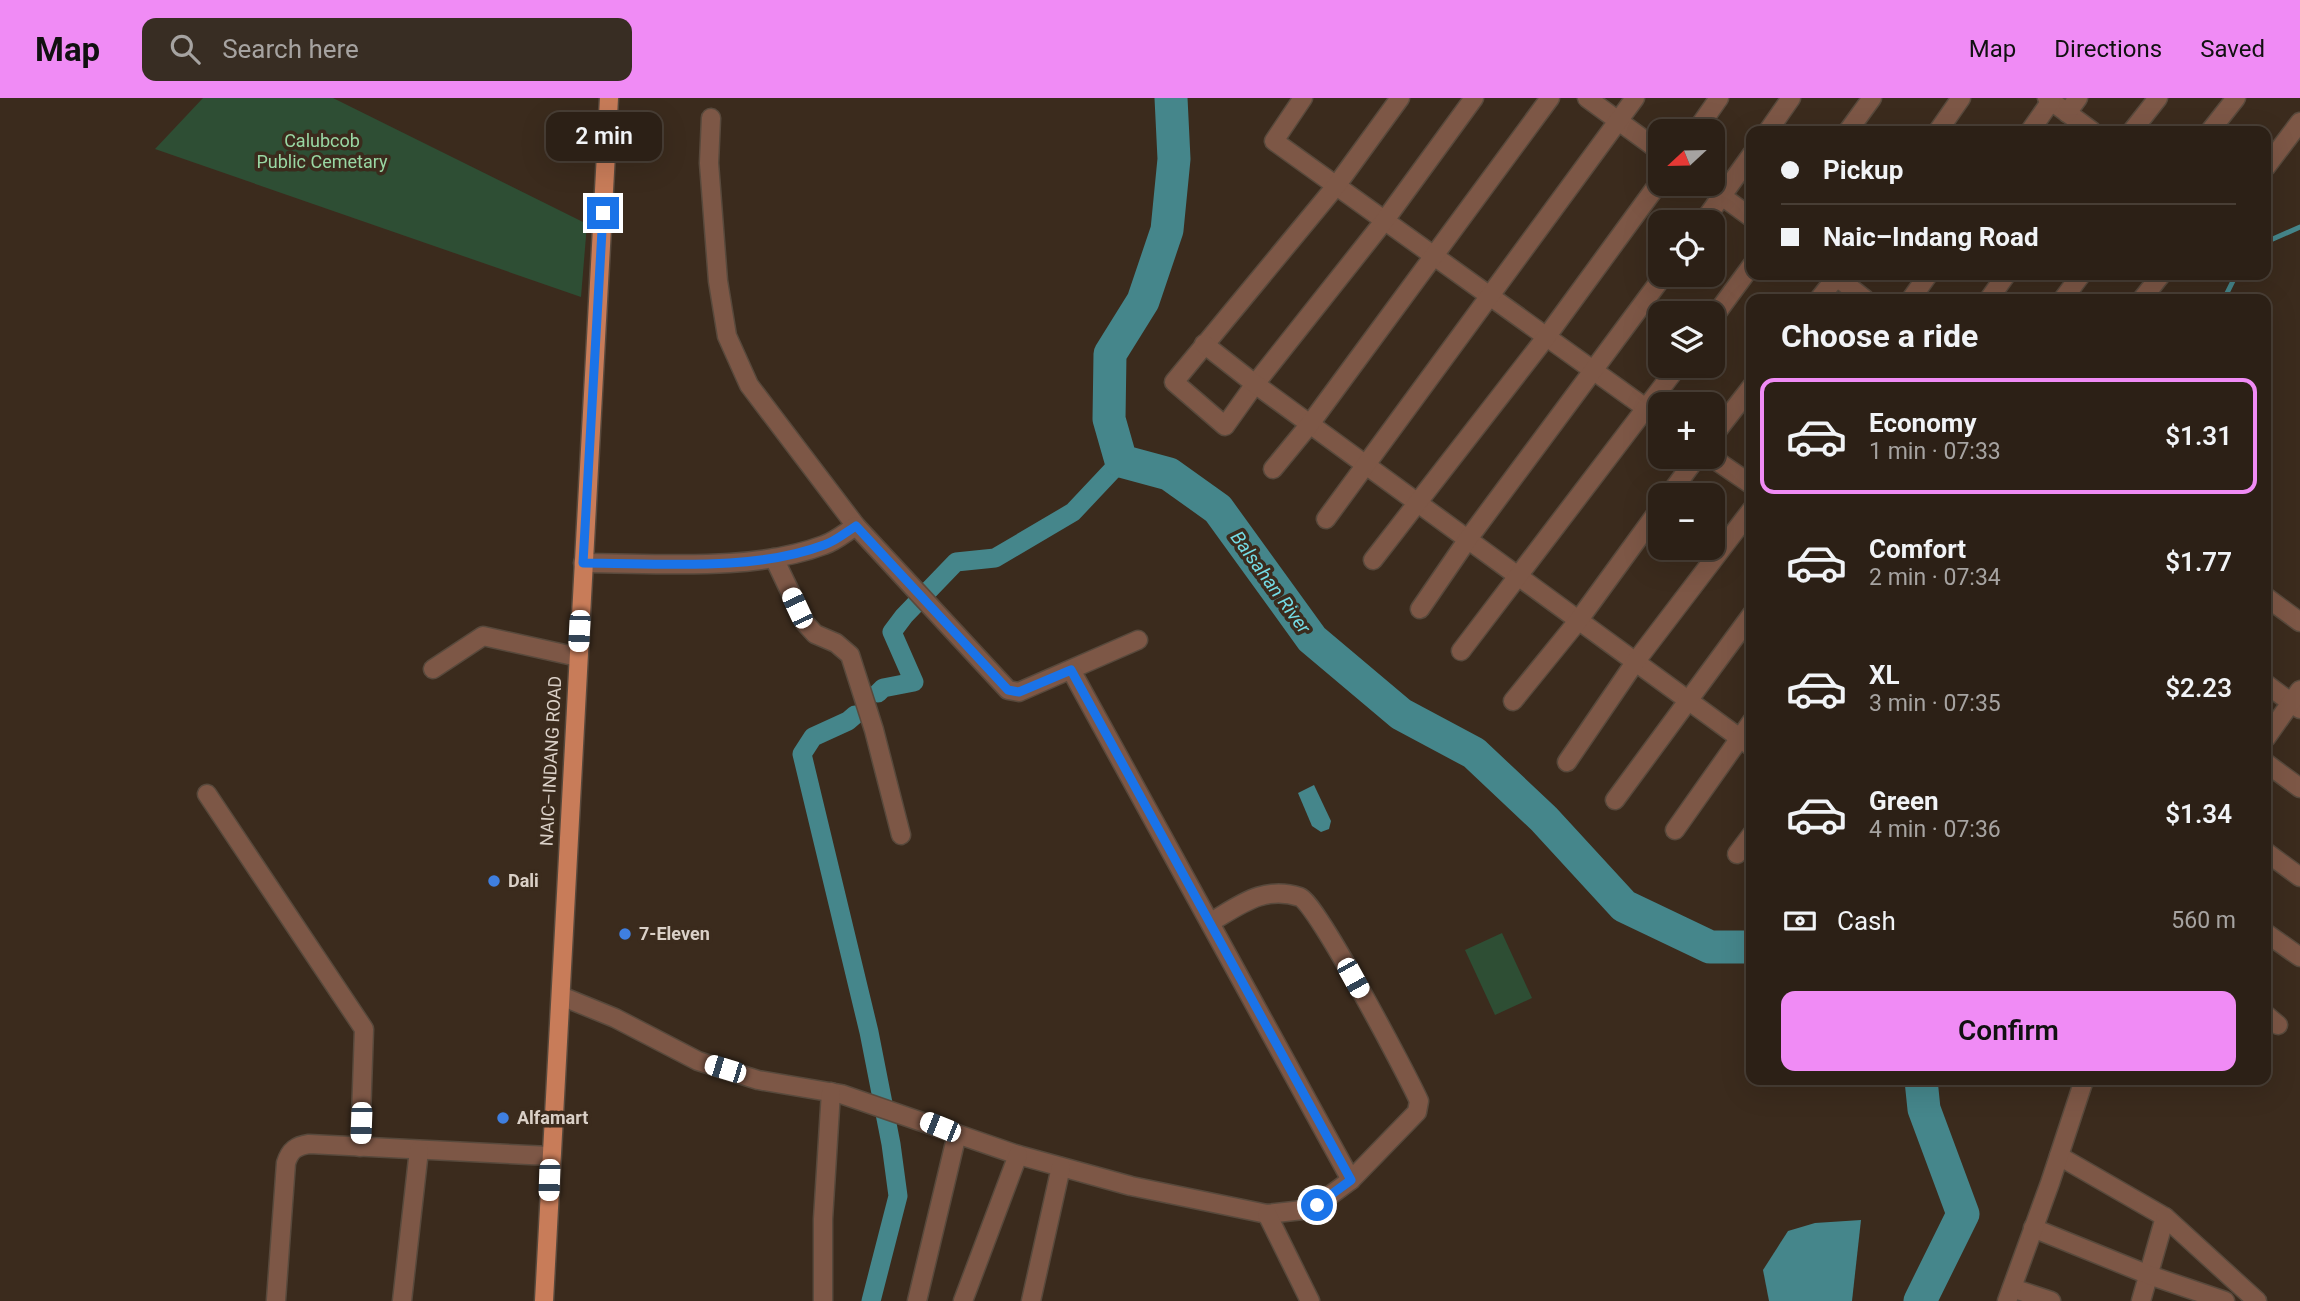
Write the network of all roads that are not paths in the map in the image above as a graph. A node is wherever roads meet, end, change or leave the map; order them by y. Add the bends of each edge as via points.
1 (609, 98) edge
2 (1303, 98) edge
3 (1400, 98) edge
4 (1474, 98) edge
5 (1550, 98) edge
6 (1587, 98) edge
7 (1635, 98) edge
8 (1719, 98) edge
9 (1791, 98) edge
10 (1871, 98) edge
11 (1961, 98) edge
12 (2078, 98) edge
13 (2158, 98) edge
14 (2236, 98) edge
15 (2049, 100) edge
16 (2067, 113) junction
17 (711, 118) dead end
18 (1704, 119) edge
19 (1619, 121) junction
20 (2300, 122) edge
21 (1771, 126) edge
22 (1851, 126) edge
23 (1941, 126) edge
24 (2033, 126) edge
25 (2085, 126) edge
26 (2137, 126) edge
27 (2214, 126) edge
28 (1648, 142) edge
29 (2271, 160) edge
30 (1746, 162) edge
31 (1336, 186) junction
32 (1726, 190) edge
33 (1649, 196) edge
34 (1722, 196) joint
35 (1712, 210) edge
36 (1746, 214) edge
37 (1385, 220) junction
38 (1434, 256) junction
39 (1746, 273) edge
40 (1842, 280) edge
41 (2157, 280) edge
42 (1655, 287) edge
43 (1859, 294) edge
44 (2146, 294) edge
45 (1489, 297) junction
46 (1725, 302) edge
47 (1547, 336) junction
48 (1204, 344) junction
49 (1594, 370) junction
50 (1255, 384) junction
51 (1746, 394) edge
52 (1648, 409) edge
53 (1648, 420) edge
54 (1725, 421) edge
55 (1310, 424) junction
56 (1367, 464) junction
57 (1725, 467) edge
58 (1273, 469) dead end
59 (1746, 481) edge
60 (1419, 503) junction
61 (1746, 517) edge
62 (1326, 519) dead end
63 (1648, 525) edge
64 (856, 526) junction
65 (1468, 539) junction
66 (774, 558) junction
67 (1373, 560) dead end
68 (583, 563) junction
69 (1520, 577) junction
70 (2271, 601) edge
71 (1420, 609) dead end
72 (1578, 621) junction
73 (1746, 622) edge
74 (2300, 622) edge
75 (1139, 640) dead end
76 (1461, 651) dead end
77 (578, 657) junction
78 (1636, 661) junction
79 (433, 669) dead end
80 (1071, 670) junction
81 (2271, 687) edge
82 (1687, 699) junction
83 (2297, 700) edge
84 (1513, 701) dead end
85 (2271, 732) edge
86 (1745, 743) edge
87 (1567, 762) dead end
88 (2271, 767) edge
89 (2300, 788) edge
90 (207, 794) dead end
91 (1615, 800) dead end
92 (1675, 830) dead end
93 (901, 835) dead end
94 (1746, 842) edge
95 (1737, 854) dead end
96 (2271, 856) edge
97 (2300, 877) edge
98 (1211, 922) junction
99 (2271, 937) edge
100 (2300, 957) edge
101 (561, 996) junction
102 (2082, 1085) edge
103 (836, 1093) junction
104 (957, 1134) junction
105 (360, 1147) junction
106 (419, 1150) junction
107 (1018, 1155) junction
108 (550, 1156) junction
109 (2059, 1156) junction
110 (1061, 1167) junction
111 (1351, 1180) junction
112 (1267, 1214) junction
113 (2165, 1217) junction
114 (2034, 1228) junction
115 (2149, 1275) junction
116 (2009, 1294) edge
117 (276, 1300) edge
118 (402, 1301) edge
119 (544, 1301) edge
120 (823, 1301) edge
121 (917, 1301) edge
122 (963, 1301) edge
123 (1031, 1301) edge
124 (1310, 1301) edge
125 (2051, 1301) edge
126 (2141, 1301) edge
127 (2225, 1301) edge
128 (2257, 1301) edge

1 - 68 main road, NAIC–INDANG ROAD
2 - 31 street via 1274,141
3 - 31 street
4 - 37 street
5 - 38 street
6 - 19 street
7 - 19 street
8 - 18 street
9 - 21 street
10 - 22 street
11 - 23 street
12 - 16 street
13 - 26 street
14 - 27 street
15 - 16 street
15 - 24 street
16 - 25 street
17 - 64 street via 709,163 727,336 749,385
19 - 28 street
19 - 45 street
20 - 29 street
30 - 32 street
31 - 37 street
31 - 48 street
33 - 47 street
34 - 35 street
34 - 36 street
37 - 38 street
37 - 50 street
38 - 45 street
38 - 55 street
39 - 46 street
40 - 43 street
41 - 44 street
42 - 49 street
45 - 47 street
45 - 56 street
47 - 49 street
47 - 60 street
48 - 50 street
48 - 50 street via 1174,382 1225,426
49 - 52 street
49 - 65 street
50 - 55 street
51 - 54 street
53 - 69 street
55 - 56 street
55 - 58 street
56 - 60 street
56 - 62 street
57 - 59 street
60 - 65 street
60 - 67 street
61 - 78 street
63 - 72 street
64 - 66 street via 827,544
64 - 80 street via 1008,690 1019,692
65 - 69 street
65 - 71 street
66 - 68 street via 726,563
66 - 93 street via 804,623 850,654
68 - 77 main road, NAIC–INDANG ROAD
69 - 72 street
69 - 76 street
70 - 74 street
72 - 78 street
72 - 84 street
73 - 82 street
75 - 80 street
77 - 79 street via 483,636
77 - 101 main road, NAIC–INDANG ROAD
78 - 82 street
78 - 87 street
80 - 98 street
81 - 83 street
82 - 86 street
82 - 91 street
83 - 85 street
86 - 92 street
88 - 89 street
90 - 105 street via 364,1028
94 - 95 street
96 - 97 street
98 - 111 street
98 - 111 street via 1261,894 1307,901 1412,1086 1419,1101 1417,1112
99 - 100 street
101 - 103 street via 698,1061 758,1080
101 - 108 main road, NAIC–INDANG ROAD
102 - 109 street
103 - 104 street
103 - 120 street via 823,1219
104 - 107 street
104 - 121 street
105 - 106 street
105 - 117 street via 309,1144 288,1156
106 - 108 street
106 - 118 street
107 - 110 street
107 - 122 street
108 - 119 main road, NAIC–INDANG ROAD
109 - 113 street
109 - 114 street
110 - 112 street
110 - 123 street
111 - 112 street via 1317,1205
112 - 124 street
113 - 115 street
113 - 128 street
114 - 115 street
114 - 116 street
115 - 126 street
115 - 127 street
116 - 125 street

